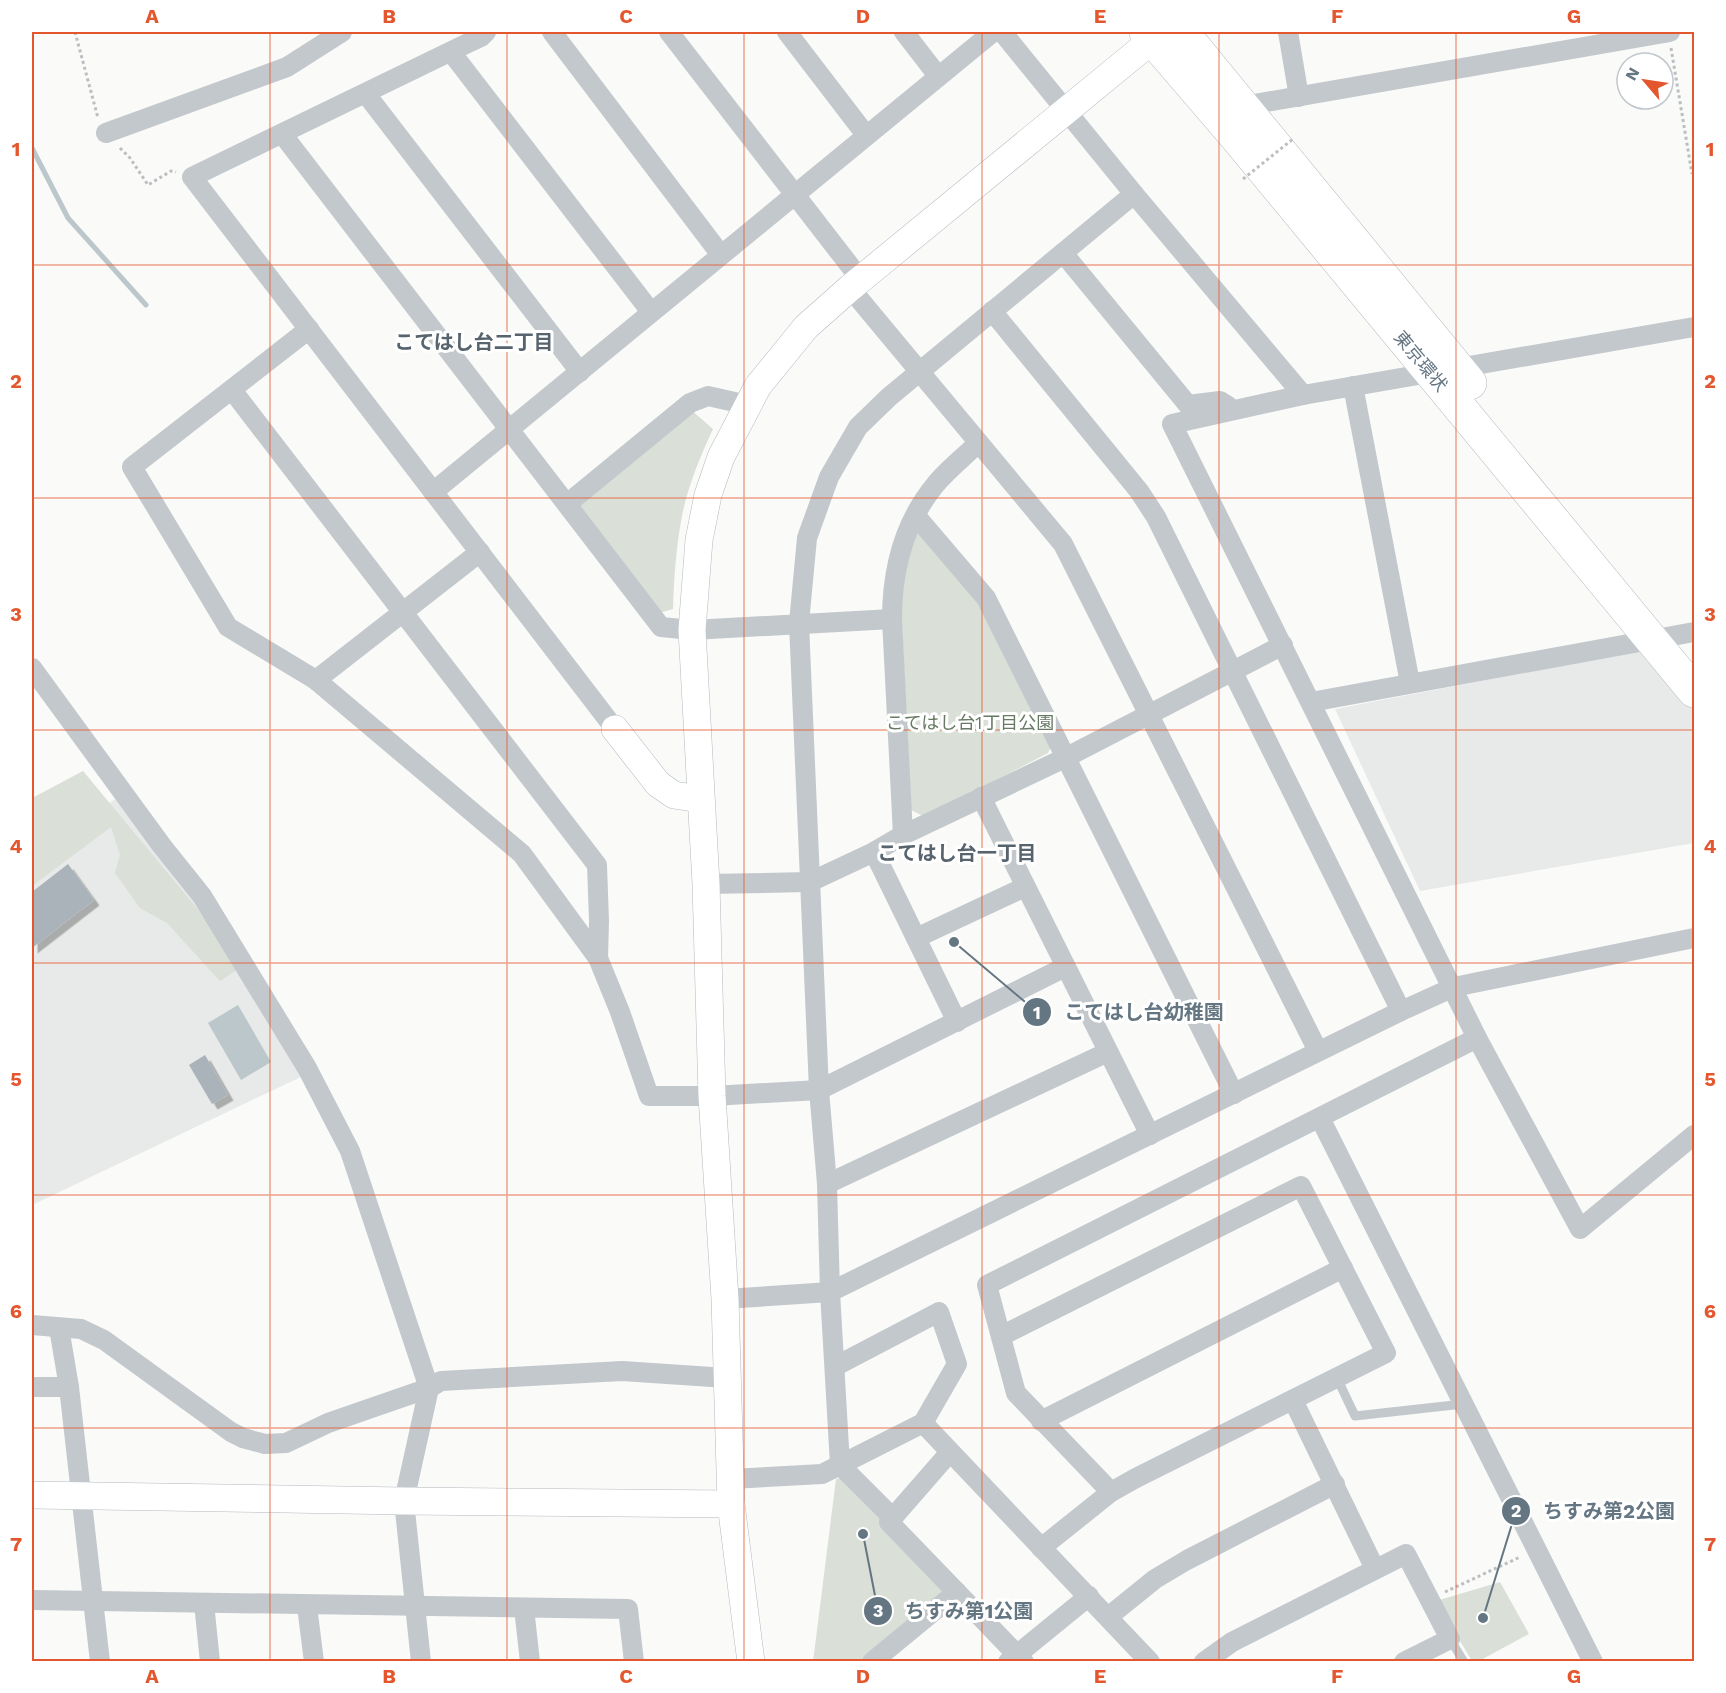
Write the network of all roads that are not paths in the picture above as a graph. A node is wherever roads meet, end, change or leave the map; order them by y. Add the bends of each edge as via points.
1 (342, 32) edge
2 (486, 32) edge
3 (552, 32) edge
4 (669, 32) edge
5 (787, 32) edge
6 (904, 32) edge
7 (993, 32) edge
8 (1002, 32) edge
9 (1288, 32) edge
10 (1669, 32) edge
11 (1161, 34) edge
12 (461, 42) edge
13 (938, 76) junction
14 (366, 94) junction
15 (1299, 97) junction
16 (1243, 106) junction
17 (1066, 111) junction
18 (106, 133) dead end
19 (283, 135) junction
20 (866, 135) junction
21 (794, 194) junction
22 (1134, 194) junction
23 (1063, 253) junction
24 (721, 255) junction
25 (855, 284) junction
26 (992, 311) junction
27 (651, 312) junction
28 (1695, 327) edge
29 (309, 330) junction
30 (1444, 370) junction
31 (580, 372) junction
32 (920, 372) junction
33 (1353, 386) junction
34 (232, 390) junction
35 (1303, 395) junction
36 (748, 405) junction
37 (1235, 410) junction
38 (509, 431) junction
39 (978, 443) junction
40 (433, 492) junction
41 (567, 504) junction
42 (916, 516) junction
43 (480, 552) junction
44 (403, 611) junction
45 (892, 619) junction
46 (799, 623) junction
47 (692, 630) junction
48 (1680, 641) edge
49 (1283, 645) junction
50 (32, 668) edge
51 (1232, 672) junction
52 (316, 680) junction
53 (1410, 683) junction
54 (1695, 691) edge
55 (1311, 702) junction
56 (1149, 714) junction
57 (615, 729) joint
58 (1067, 757) junction
59 (981, 797) junction
60 (700, 800) junction
61 (903, 835) junction
62 (874, 852) junction
63 (810, 882) junction
64 (706, 884) junction
65 (1025, 886) junction
66 (916, 938) junction
67 (1695, 938) edge
68 (598, 958) junction
69 (1065, 967) junction
70 (1454, 987) junction
71 (1401, 1011) junction
72 (957, 1022) junction
73 (1478, 1038) junction
74 (1108, 1052) junction
75 (1318, 1052) junction
76 (819, 1090) junction
77 (1234, 1094) junction
78 (712, 1096) junction
79 (1320, 1118) junction
80 (1150, 1135) junction
81 (1695, 1135) edge
82 (827, 1184) junction
83 (1343, 1268) junction
84 (830, 1292) junction
85 (725, 1299) junction
86 (32, 1325) edge
87 (59, 1328) junction
88 (1001, 1336) junction
89 (836, 1366) junction
90 (728, 1378) junction
91 (1336, 1378) junction
92 (32, 1387) edge
93 (69, 1387) junction
94 (429, 1388) junction
95 (1293, 1400) junction
96 (1463, 1404) junction
97 (1041, 1421) junction
98 (922, 1423) junction
99 (950, 1452) junction
100 (840, 1465) junction
101 (1335, 1484) junction
102 (731, 1491) junction
103 (1112, 1492) junction
104 (32, 1495) edge
105 (82, 1496) junction
106 (404, 1501) junction
107 (893, 1518) junction
108 (1041, 1548) junction
109 (1375, 1569) junction
110 (957, 1592) junction
111 (1089, 1596) junction
112 (32, 1600) edge
113 (94, 1601) junction
114 (204, 1603) junction
115 (308, 1606) junction
116 (415, 1606) junction
117 (524, 1608) junction
118 (1108, 1617) junction
119 (1450, 1639) junction
120 (1016, 1659) edge
121 (100, 1662) edge
122 (210, 1662) edge
123 (314, 1662) edge
124 (421, 1662) edge
125 (530, 1662) edge
126 (634, 1662) edge
127 (751, 1662) edge
128 (872, 1662) edge
129 (1150, 1662) edge
130 (1204, 1662) edge
131 (1404, 1662) edge
132 (1464, 1662) edge
133 (1593, 1662) edge

1 - 18 street via 287,68
2 - 12 street
3 - 24 street
4 - 21 street
5 - 20 street
6 - 13 street
7 - 13 street
8 - 17 street
9 - 15 street
10 - 15 street
11 - 16 highway, 東京環状
11 - 17 street
11 - 30 highway, 東京環状 via 1237,138
12 - 14 street
12 - 27 street
13 - 20 street
14 - 19 street
14 - 31 street
15 - 16 street
16 - 30 highway, 東京環状
17 - 22 street
17 - 25 street
19 - 29 street via 192,177
19 - 38 street
20 - 21 street
21 - 24 street
21 - 25 street
22 - 23 street
22 - 35 street
23 - 26 street
23 - 37 street via 1188,405 1220,401
24 - 27 street
25 - 32 street
25 - 36 street via 806,327 758,386
26 - 32 street
26 - 51 street via 1139,491 1156,517
27 - 31 street
28 - 30 street
29 - 34 street
29 - 40 street
30 - 33 street
30 - 48 highway, 東京環状
31 - 38 street
32 - 39 street
32 - 46 street via 858,427 830,477 807,538
33 - 35 street
33 - 53 street
34 - 44 street
34 - 52 street via 132,467 228,627
35 - 37 street
36 - 41 street via 708,396 690,403
36 - 47 street via 721,457 708,495 699,540
37 - 49 street via 1172,424
38 - 40 street
38 - 41 street
39 - 42 street via 935,485
39 - 56 street via 1063,544
40 - 43 street
41 - 47 street via 662,627
42 - 45 street via 899,552
42 - 58 street via 986,598
43 - 44 street
43 - 57 street
44 - 52 street
44 - 68 street via 597,865
45 - 46 street
45 - 61 street
46 - 47 street
46 - 63 street
47 - 60 street
48 - 53 street
48 - 54 highway, 東京環状
49 - 51 street
49 - 55 street
50 - 94 street via 202,896 307,1068 350,1151
51 - 56 street
51 - 71 street
52 - 68 street via 522,854
53 - 55 street
55 - 70 street
56 - 58 street
56 - 75 street
57 - 60 street via 658,784 674,795
58 - 59 street
58 - 77 street
59 - 61 street
59 - 65 street
60 - 64 street
61 - 62 street
62 - 63 street
62 - 66 street
63 - 64 street
63 - 76 street
64 - 78 street
65 - 66 street
65 - 69 street
66 - 72 street
67 - 70 street
68 - 78 street via 649,1096
69 - 72 street
69 - 74 street
70 - 71 street
70 - 73 street
71 - 75 street
72 - 76 street
73 - 79 street
73 - 81 street via 1580,1229
74 - 80 street
74 - 82 street
75 - 77 street
76 - 78 street
76 - 82 street
77 - 80 street
78 - 85 street
79 - 88 street via 987,1285
79 - 96 street
80 - 84 street
82 - 84 street
83 - 88 street via 1301,1186
83 - 91 street via 1386,1353
83 - 97 street
84 - 85 street
84 - 89 street
85 - 90 street
86 - 87 street
87 - 93 street
87 - 94 street via 81,1329 104,1340 231,1432 265,1444 286,1443
88 - 97 street via 1016,1393
89 - 98 street via 939,1312 957,1364
89 - 100 street
90 - 94 street via 622,1371 441,1382
90 - 102 street
91 - 95 street
91 - 96 lane via 1355,1416
92 - 93 street
93 - 105 street
94 - 106 street
95 - 101 street
95 - 103 street
96 - 133 street
97 - 103 street
98 - 99 street
98 - 100 street
99 - 107 street
99 - 108 street
100 - 102 street via 822,1474
100 - 107 street
101 - 109 street
101 - 118 street via 1155,1579
102 - 106 street
102 - 127 street
103 - 108 street
104 - 105 street
105 - 106 street
105 - 113 street
106 - 116 street
107 - 110 street via 890,1522
108 - 111 street
109 - 119 street via 1406,1554
109 - 130 street via 1232,1642
110 - 120 street
110 - 128 street
111 - 118 street
111 - 120 street
112 - 113 street
113 - 114 street
113 - 121 street
114 - 115 street
114 - 122 street
115 - 116 street
115 - 123 street
116 - 117 street
116 - 124 street
117 - 125 street
117 - 126 street via 627,1610
118 - 129 street
119 - 131 street
119 - 132 lane

